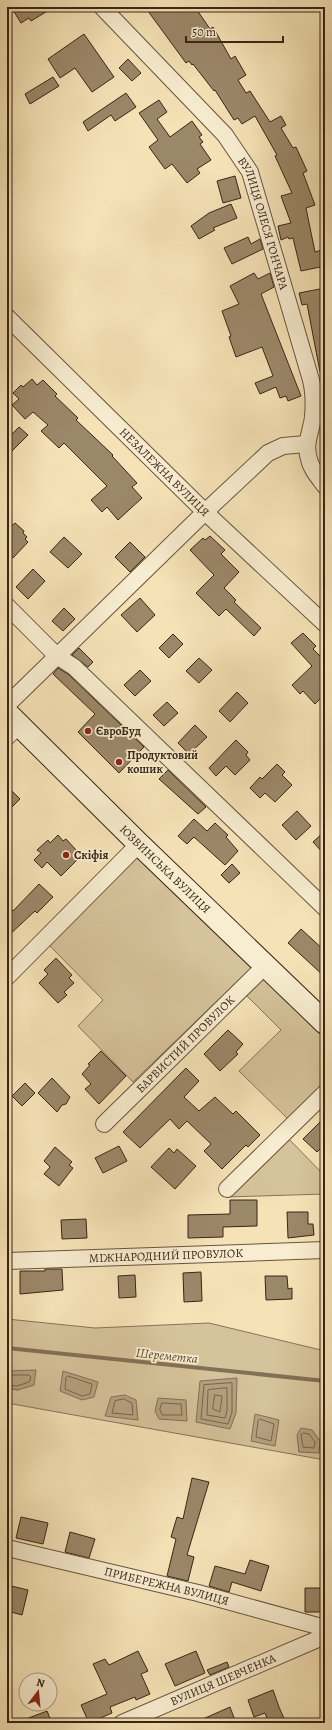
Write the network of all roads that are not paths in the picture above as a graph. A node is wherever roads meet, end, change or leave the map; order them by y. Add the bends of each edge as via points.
1 (102, 7) edge
2 (7, 317) edge
3 (306, 444) junction
4 (325, 486) edge
5 (204, 512) junction
6 (7, 606) edge
7 (325, 624) edge
8 (57, 656) junction
9 (7, 706) edge
10 (11, 725) edge
11 (139, 844) junction
12 (325, 908) edge
13 (266, 965) junction
14 (7, 976) edge
15 (325, 1023) edge
16 (325, 1093) edge
17 (104, 1124) dead end
18 (227, 1189) dead end
19 (325, 1250) edge
20 (7, 1261) edge
21 (7, 1548) edge
22 (325, 1628) edge
23 (325, 1636) edge
24 (122, 1723) edge

1 - 3 street, ВУЛИЦЯ ОЛЕСЯ ГОНЧАРА via 225,134 250,172 312,384 313,418
2 - 5 street, НЕЗАЛЕЖНА ВУЛИЦЯ
3 - 4 street, ВУЛИЦЯ ОЛЕСЯ ГОНЧАРА via 309,461
3 - 5 street via 283,446 268,453
5 - 7 street, НЕЗАЛЕЖНА ВУЛИЦЯ
5 - 8 street
6 - 8 street
8 - 9 street
8 - 12 street via 74,667
10 - 11 main road, ЮЗВИНСЬКА ВУЛИЦЯ
11 - 13 main road, ЮЗВИНСЬКА ВУЛИЦЯ
11 - 14 street
13 - 15 main road, ЮЗВИНСЬКА ВУЛИЦЯ
13 - 17 street, БАРВИСТИЙ ПРОВУЛОК
16 - 18 street
19 - 20 street, МІЖНАРОДНИЙ ПРОВУЛОК
21 - 22 street, ПРИБЕРЕЖНА ВУЛИЦЯ via 198,1593
23 - 24 street, ВУЛИЦЯ ШЕВЧЕНКА

